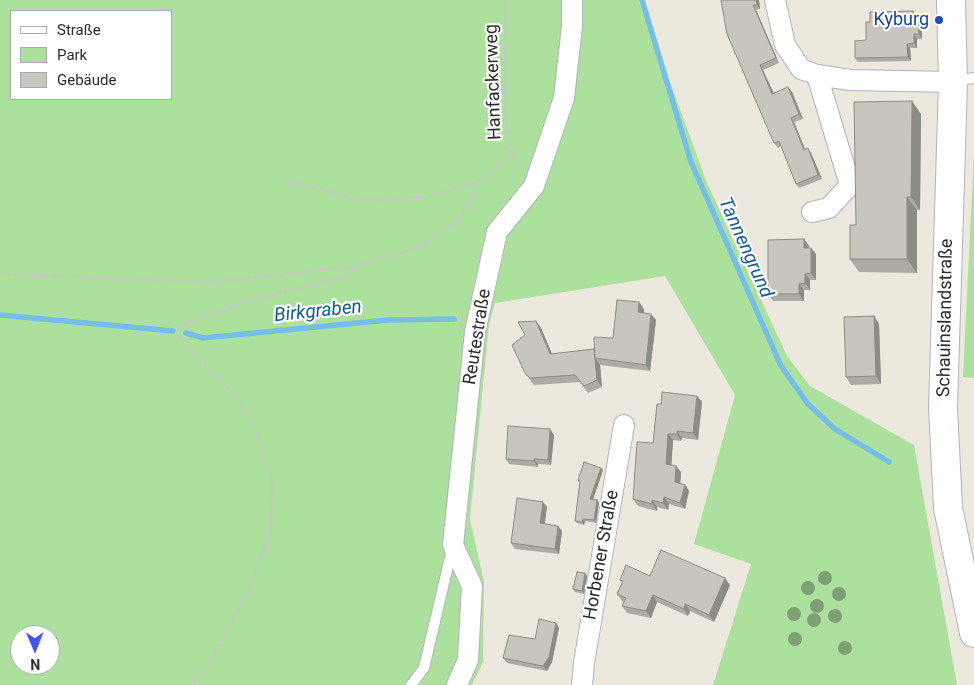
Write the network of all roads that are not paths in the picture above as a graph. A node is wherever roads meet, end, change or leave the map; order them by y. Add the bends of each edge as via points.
1 (572, 0) edge
2 (775, 0) edge
3 (951, 0) edge
4 (817, 75) junction
5 (965, 80) edge
6 (812, 212) dead end
7 (624, 426) dead end
8 (453, 545) junction
9 (974, 633) edge
10 (411, 685) edge
11 (457, 685) edge
12 (582, 685) edge

1 - 8 street, Reutestraße via 564,98 534,186 498,232 475,332
2 - 4 street via 785,45 801,68
3 - 5 main road, Schauinslandstraße
4 - 5 street via 850,80
4 - 6 street via 850,185 829,208
5 - 9 main road, Schauinslandstraße via 944,408 948,508
7 - 12 street, Horbener Straße
8 - 10 lane via 424,668
8 - 11 street via 472,586 468,660

